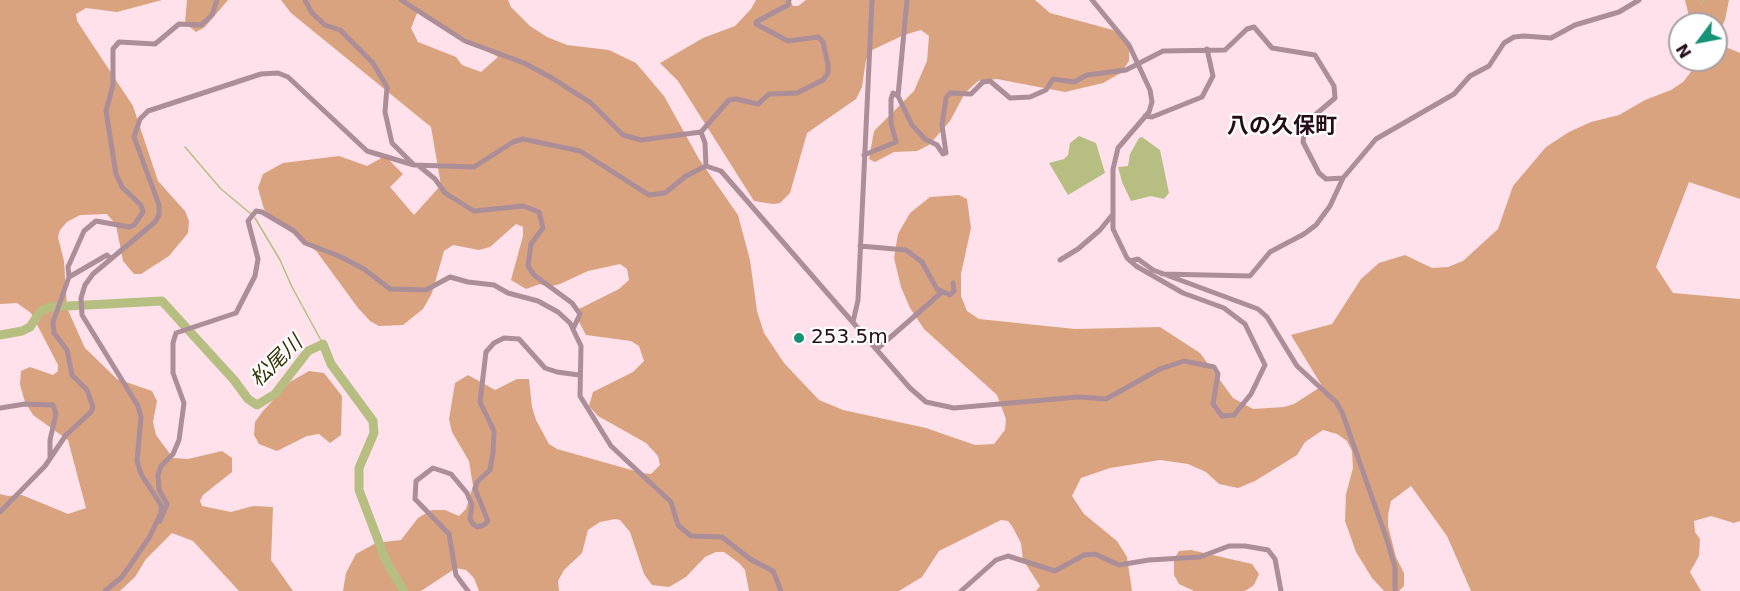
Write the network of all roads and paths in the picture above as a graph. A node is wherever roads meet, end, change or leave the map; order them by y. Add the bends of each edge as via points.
1 (217, 0) edge
2 (305, 0) edge
3 (401, 0) edge
4 (789, 0) edge
5 (872, 0) edge
6 (907, 0) edge
7 (1092, 0) edge
8 (1638, 0) edge
9 (1207, 49) junction
10 (1138, 66) junction
11 (897, 96) junction
12 (1145, 116) junction
13 (701, 132) junction
14 (864, 155) junction
15 (416, 165) junction
16 (706, 166) junction
17 (1343, 178) junction
18 (1113, 214) junction
19 (860, 246) junction
20 (111, 259) junction
21 (1060, 260) dead end
22 (1130, 261) junction
23 (1162, 274) junction
24 (69, 278) junction
25 (952, 283) dead end
26 (942, 292) junction
27 (853, 322) junction
28 (573, 329) junction
29 (877, 349) junction
30 (579, 375) junction
31 (0, 408) edge
32 (50, 458) junction
33 (0, 512) edge
34 (155, 526) junction
35 (105, 591) edge
36 (468, 591) edge
37 (781, 591) edge
38 (961, 591) edge
39 (1281, 591) edge
40 (1395, 591) edge

1 - 24 street via 212,15 201,25 179,24 155,45 119,42 113,49 113,85 106,111 116,174 143,212 129,227 96,221 91,224 68,267
2 - 15 street via 312,13 340,30 373,63 387,87 386,112 392,143
3 - 13 street via 465,41 552,78 591,103 615,129 631,139
4 - 13 street via 756,24 788,41 818,37 823,42 828,73 823,80 797,93 769,94 758,104 729,100
5 - 14 street
6 - 11 street
7 - 10 street via 1129,45
8 - 17 street via 1551,38 1514,37 1504,43 1489,66 1470,76 1454,94 1376,140
9 - 10 street via 1163,51
9 - 12 street via 1213,76 1202,97 1152,117
9 - 17 street via 1225,50 1246,29 1254,27 1272,48 1315,55 1336,93 1316,115 1304,142 1319,173 1326,179
10 - 11 street via 1087,75 1074,82 1053,79 1046,90 1016,100 990,81 983,82 971,94 950,93 942,125 946,153 943,154 938,145 925,139 912,125
10 - 12 street via 1152,102
11 - 14 street via 893,93 891,99 896,142
12 - 18 street via 1118,148 1113,169
13 - 16 street
14 - 19 street
15 - 16 street via 474,167 513,142 541,141 579,151 649,195 665,193
15 - 20 street via 367,151 288,77 261,74 148,111 140,119 134,137 159,205 159,215
15 - 28 street via 435,179 445,193 474,211 522,206 539,212 543,228 531,244 528,266 580,314
16 - 27 street via 732,180
17 - 23 street via 1316,225 1270,252 1250,276
18 - 21 street via 1093,236
18 - 22 street via 1113,229
19 - 26 street via 891,247 913,254
19 - 27 street
20 - 24 street via 107,255
20 - 34 street via 85,285 80,309 138,406 141,417 137,461 161,505
22 - 23 street via 1138,259
22 - 29 street via 1171,287 1224,308 1245,324 1265,365 1238,412 1222,416 1213,404 1218,374 1214,368 1184,361 1160,369 1106,399 1078,397 942,407 927,402 910,388
23 - 40 street via 1258,309 1297,366 1336,402 1388,540 1395,567
24 - 32 street via 53,322 54,333 67,350 72,375 91,397 93,407
25 - 26 street via 953,293
26 - 29 street
27 - 29 street
28 - 30 street via 581,346
28 - 34 street via 558,312 494,285 450,277 426,290 390,289 364,269 305,243 294,231 256,211 248,221 258,259 255,276 236,313 176,333 173,372 184,403 179,440 158,475 167,510
30 - 36 street via 545,368 519,339 504,338 486,352 480,402 494,431 494,453 490,470 475,489 488,521 484,525 473,524 467,493 451,474 433,468 416,481 415,499 449,534 456,575
30 - 37 street via 580,396 612,446 671,502 678,525 691,536 722,537 773,571
31 - 32 street via 53,405 56,414
32 - 33 street
34 - 35 street via 123,577
38 - 39 street via 996,560 1008,556 1055,571 1084,555 1095,554 1119,565 1200,557 1229,546 1268,550 1275,559

